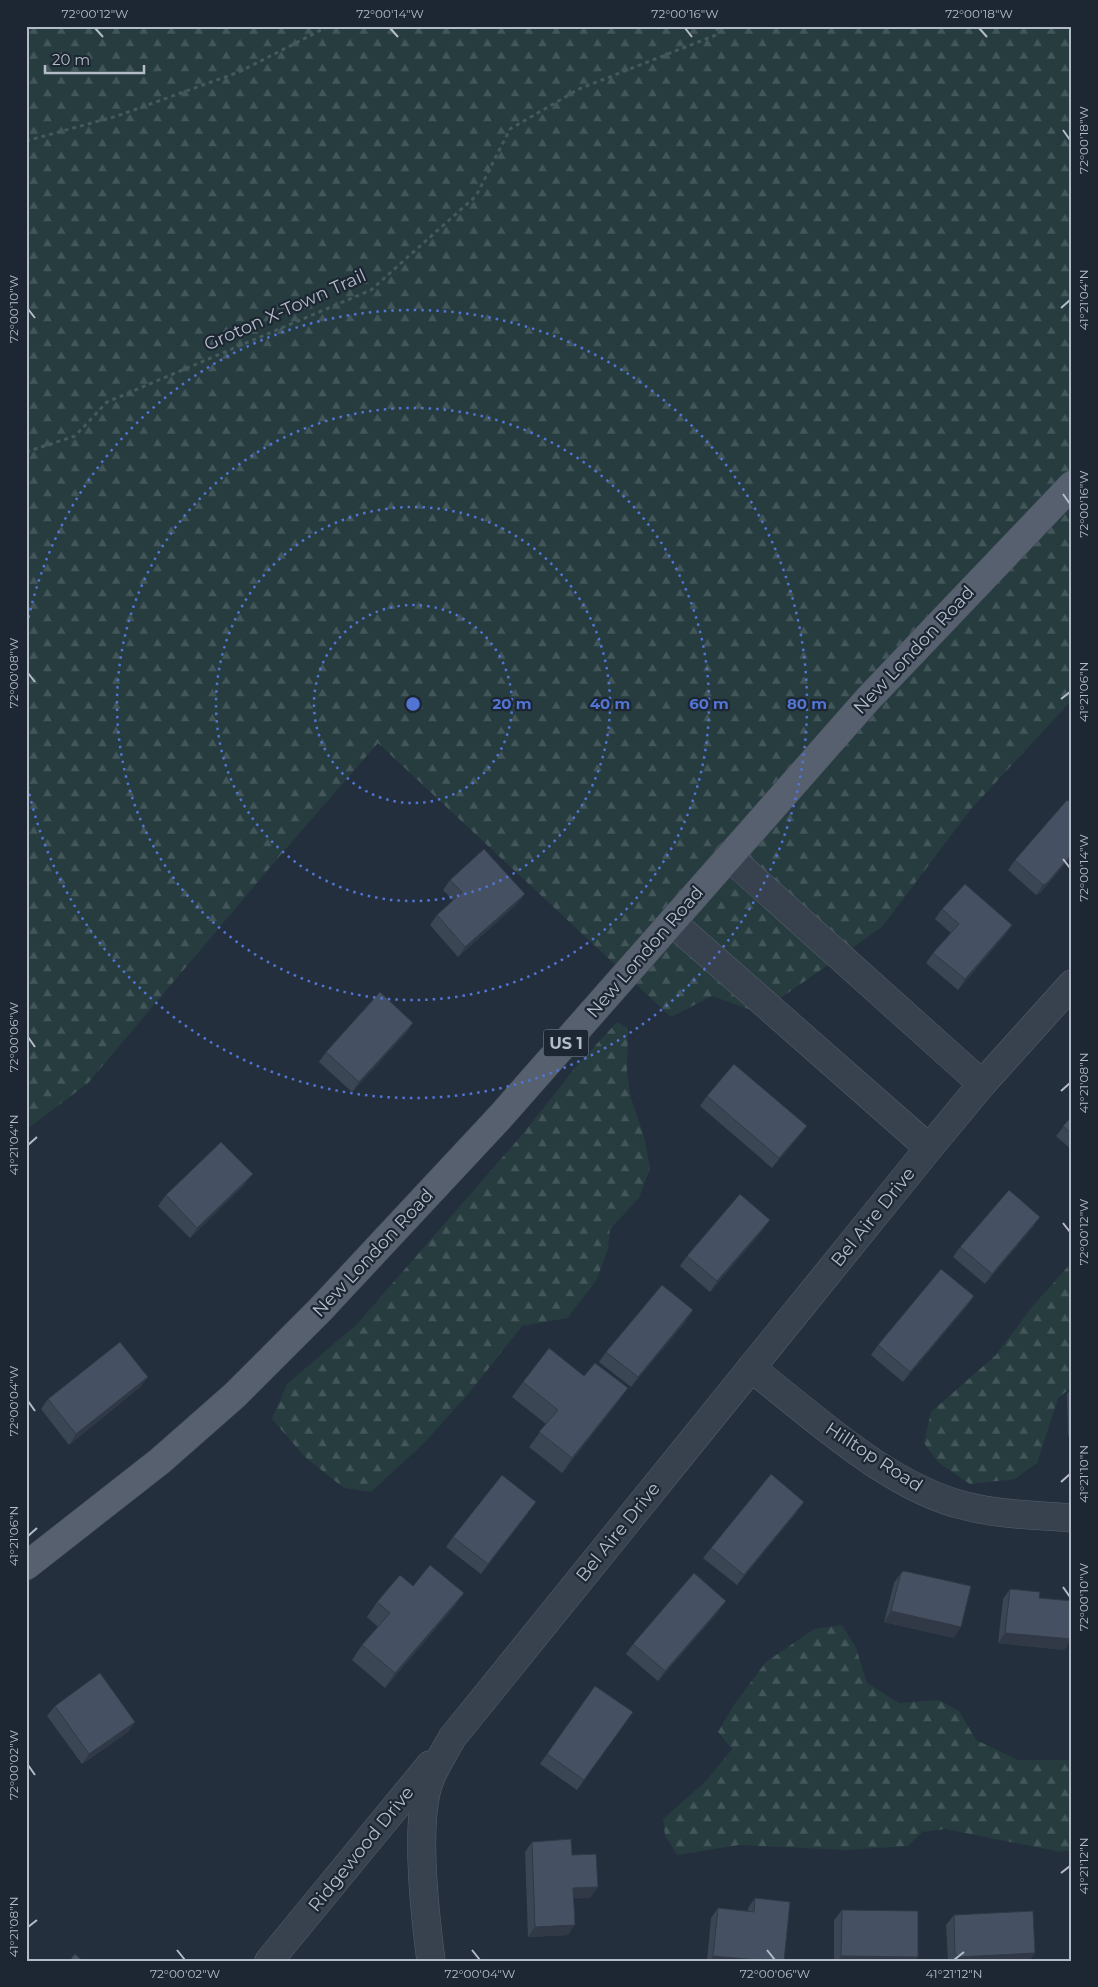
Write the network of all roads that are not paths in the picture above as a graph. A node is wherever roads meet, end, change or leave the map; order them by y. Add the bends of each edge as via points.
1 (1072, 485) edge
2 (728, 856) junction
3 (672, 922) junction
4 (1072, 984) edge
5 (982, 1084) junction
6 (929, 1148) junction
7 (751, 1368) junction
8 (1072, 1518) edge
9 (26, 1566) edge
10 (452, 1738) junction
11 (269, 1961) edge
12 (431, 1961) edge

1 - 2 main road, New London Road / US 1 via 868,699
2 - 3 main road, New London Road / US 1
2 - 5 street
3 - 6 street
3 - 9 main road, New London Road / US 1 via 494,1124 235,1395 160,1461
4 - 5 street, Bel Aire Drive
5 - 6 street, Bel Aire Drive
6 - 7 street, Bel Aire Drive
7 - 8 street, Hilltop Road via 838,1436 920,1490 966,1506
7 - 10 street, Bel Aire Drive
10 - 11 street, Ridgewood Drive
10 - 12 street, Bel Aire Drive via 428,1784 425,1798 423,1851

